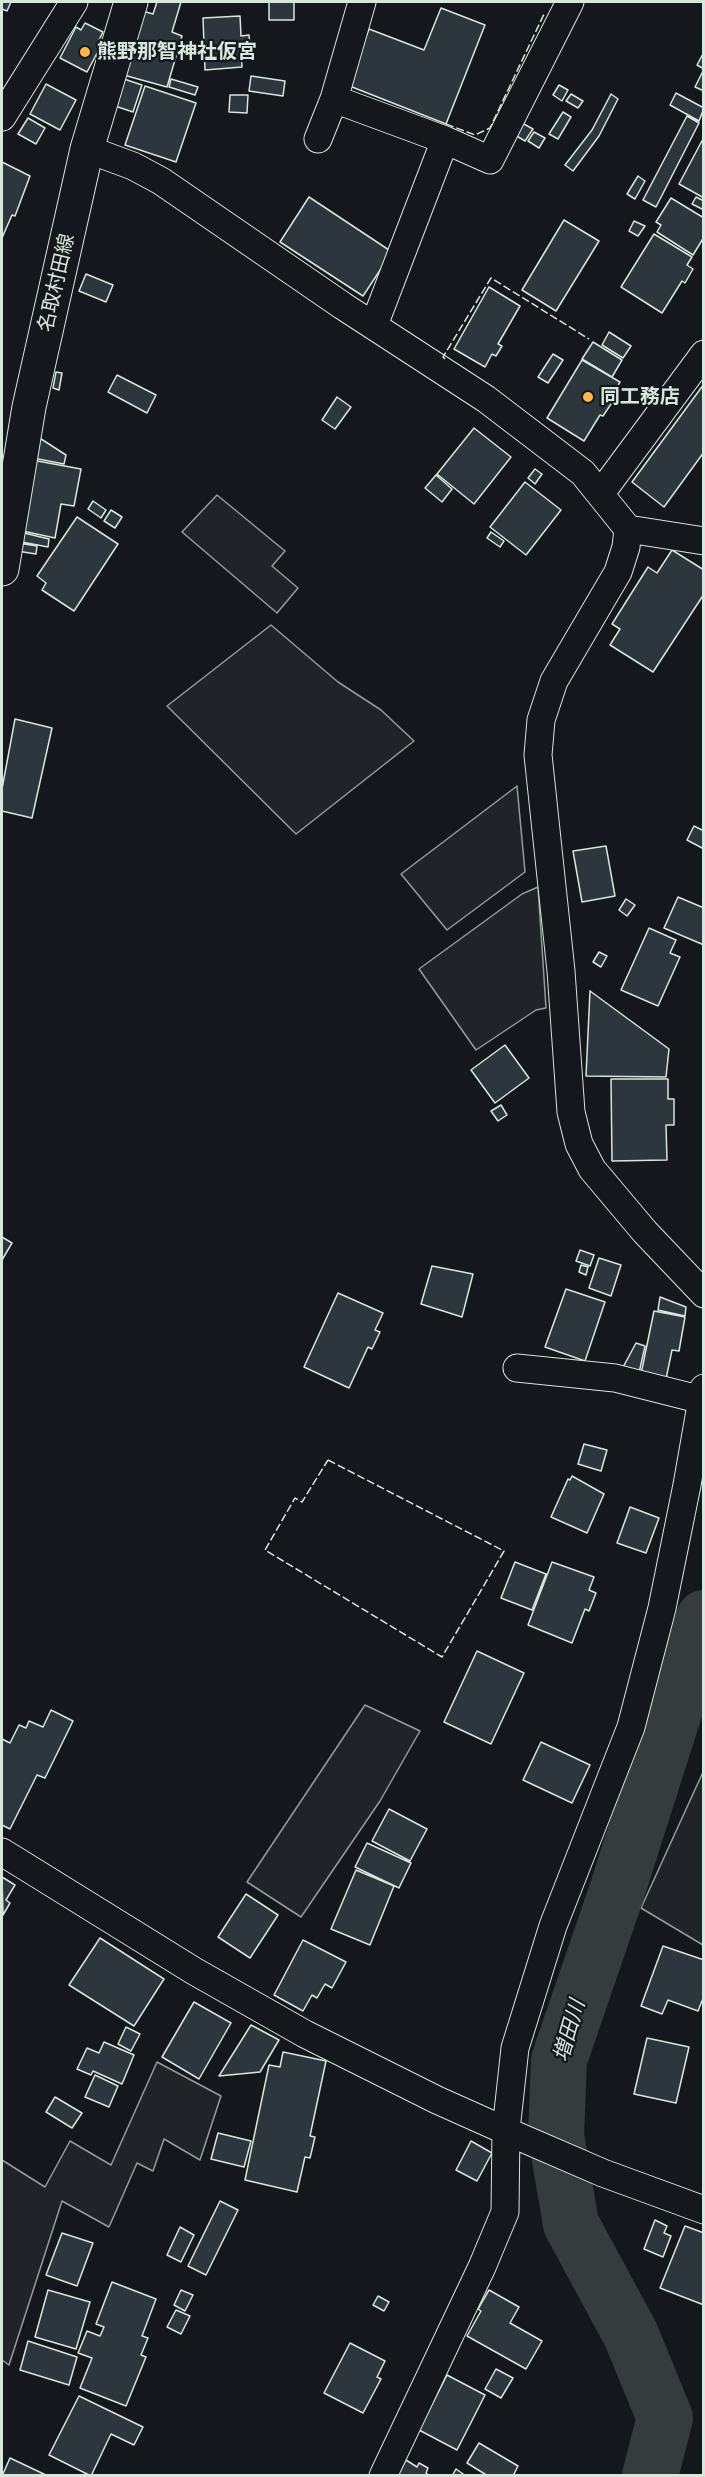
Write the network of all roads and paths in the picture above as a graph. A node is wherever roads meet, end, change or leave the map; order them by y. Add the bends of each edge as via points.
1 (74, 2) edge
2 (131, 2) edge
3 (362, 2) edge
4 (570, 2) edge
5 (334, 99) junction
6 (2, 117) edge
7 (318, 139) dead end
8 (445, 140) junction
9 (87, 149) junction
10 (374, 326) junction
11 (704, 354) edge
12 (601, 493) junction
13 (628, 529) junction
14 (704, 541) edge
15 (2, 569) edge
16 (704, 1294) edge
17 (517, 1368) dead end
18 (703, 1394) edge
19 (2, 1852) edge
20 (514, 2134) junction
21 (704, 2210) edge
22 (382, 2475) edge

1 - 6 street
2 - 9 main road, 名取村田線
3 - 5 street
4 - 8 street via 490,160
5 - 7 street
5 - 8 street
8 - 10 street
9 - 10 street via 161,181
9 - 15 main road, 名取村田線 via 29,408
10 - 12 street via 486,399 583,473
11 - 12 street
12 - 13 street
13 - 14 street
13 - 16 street via 618,572 554,681 539,743 571,1112 579,1144 592,1169
17 - 18 street via 615,1377
18 - 20 street via 662,1608 631,1727 554,1926 516,2048
19 - 20 street via 194,1971 305,2034
20 - 21 street via 603,2173
20 - 22 street via 505,2212

